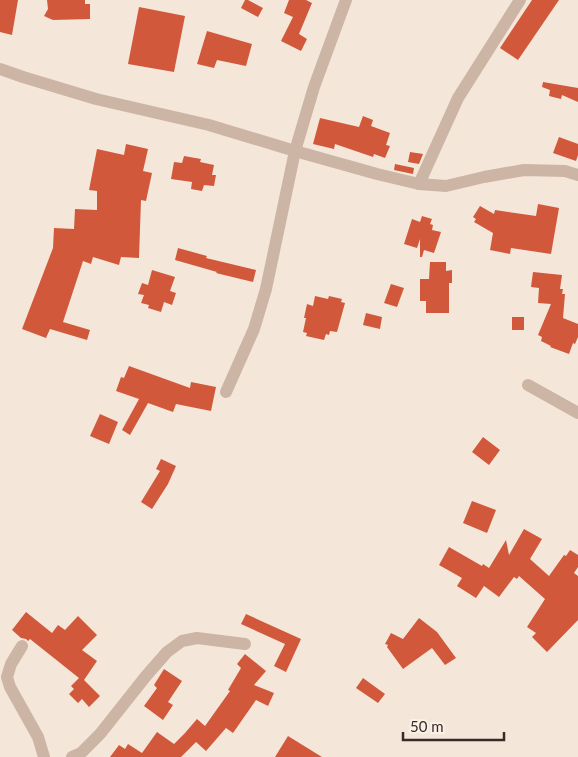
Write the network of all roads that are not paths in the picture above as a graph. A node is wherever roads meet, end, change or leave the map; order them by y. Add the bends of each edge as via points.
1 (346, 0) edge
2 (520, 0) edge
3 (0, 69) edge
4 (295, 151) junction
5 (578, 175) edge
6 (419, 184) junction
7 (528, 385) dead end
8 (226, 392) dead end
9 (578, 413) edge
10 (245, 644) dead end
11 (22, 646) dead end
12 (44, 757) edge
13 (72, 757) edge

1 - 4 street
2 - 6 street via 458,98
3 - 4 street via 96,99 209,125
4 - 6 street
4 - 8 street via 266,289 254,330
5 - 6 street via 565,170 524,170 446,186
7 - 9 street
10 - 13 street via 197,638 182,641 167,652 100,734 81,753
11 - 12 street via 10,664 7,677 38,738

